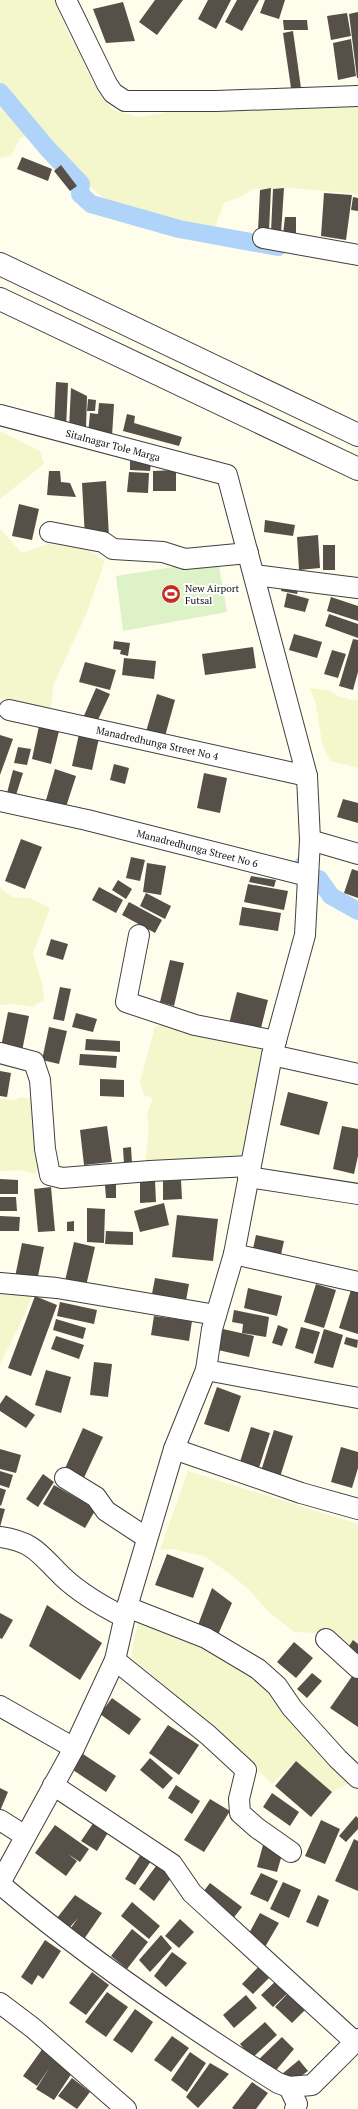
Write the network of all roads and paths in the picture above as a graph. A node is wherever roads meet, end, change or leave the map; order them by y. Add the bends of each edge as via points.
1 (66, 0) edge
2 (358, 96) edge
3 (263, 238) dead end
4 (358, 255) edge
5 (0, 264) edge
6 (0, 299) edge
7 (0, 415) edge
8 (358, 435) edge
9 (358, 469) edge
10 (50, 532) dead end
11 (248, 553) junction
12 (254, 575) junction
13 (358, 588) edge
14 (9, 710) dead end
15 (307, 776) junction
16 (0, 801) edge
17 (310, 840) junction
18 (358, 854) edge
19 (308, 876) junction
20 (139, 935) dead end
21 (274, 1048) junction
22 (0, 1053) edge
23 (358, 1074) edge
24 (249, 1172) junction
25 (358, 1194) edge
26 (234, 1254) junction
27 (358, 1282) edge
28 (0, 1283) edge
29 (216, 1315) junction
30 (206, 1370) junction
31 (358, 1398) edge
32 (174, 1449) junction
33 (65, 1478) dead end
34 (358, 1509) edge
35 (0, 1537) edge
36 (147, 1538) junction
37 (126, 1612) junction
38 (326, 1640) dead end
39 (115, 1660) junction
40 (358, 1668) edge
41 (0, 1706) edge
42 (74, 1748) junction
43 (358, 1778) edge
44 (53, 1785) junction
45 (0, 1820) edge
46 (25, 1836) junction
47 (291, 1852) dead end
48 (0, 1884) edge
49 (0, 2003) edge
50 (356, 2040) edge
51 (289, 2087) junction
52 (126, 2109) edge
53 (296, 2109) edge

1 - 2 street via 107,84 113,93 125,101
3 - 4 street
5 - 8 street
6 - 9 street
7 - 11 street, Sitalnagar Tole Marga via 227,475
10 - 11 street via 103,542 114,549 163,552 186,559
11 - 12 street
12 - 13 street
12 - 15 street
14 - 15 street, Manadredhunga Street No 4
15 - 17 street
16 - 19 street, Manadredhunga Street No 6 via 87,820
17 - 18 street
17 - 19 street
19 - 21 street via 305,935
20 - 21 street via 126,1002
21 - 23 street
21 - 24 street
22 - 24 street via 34,1062 40,1080 45,1149 50,1175 62,1178 150,1171
24 - 25 street
24 - 26 street
26 - 27 street
26 - 29 street
28 - 29 street via 57,1288
29 - 30 street
30 - 31 street
30 - 32 street
32 - 34 street via 301,1493
32 - 36 street
33 - 36 street via 96,1498 106,1511
35 - 37 street via 29,1545 63,1578 90,1599
36 - 37 street
37 - 39 street
37 - 43 street via 206,1638 258,1669 277,1686 292,1708
38 - 40 street
39 - 42 street
39 - 47 street via 208,1735 246,1770 239,1800 240,1812
41 - 42 street
42 - 44 street
44 - 46 street
44 - 50 street via 172,1864 192,1893
45 - 46 street
46 - 48 street
48 - 51 street via 46,1923 126,1983 205,2037 278,2083
49 - 52 street via 33,2028
50 - 51 street via 312,2085
51 - 53 street via 297,2104

